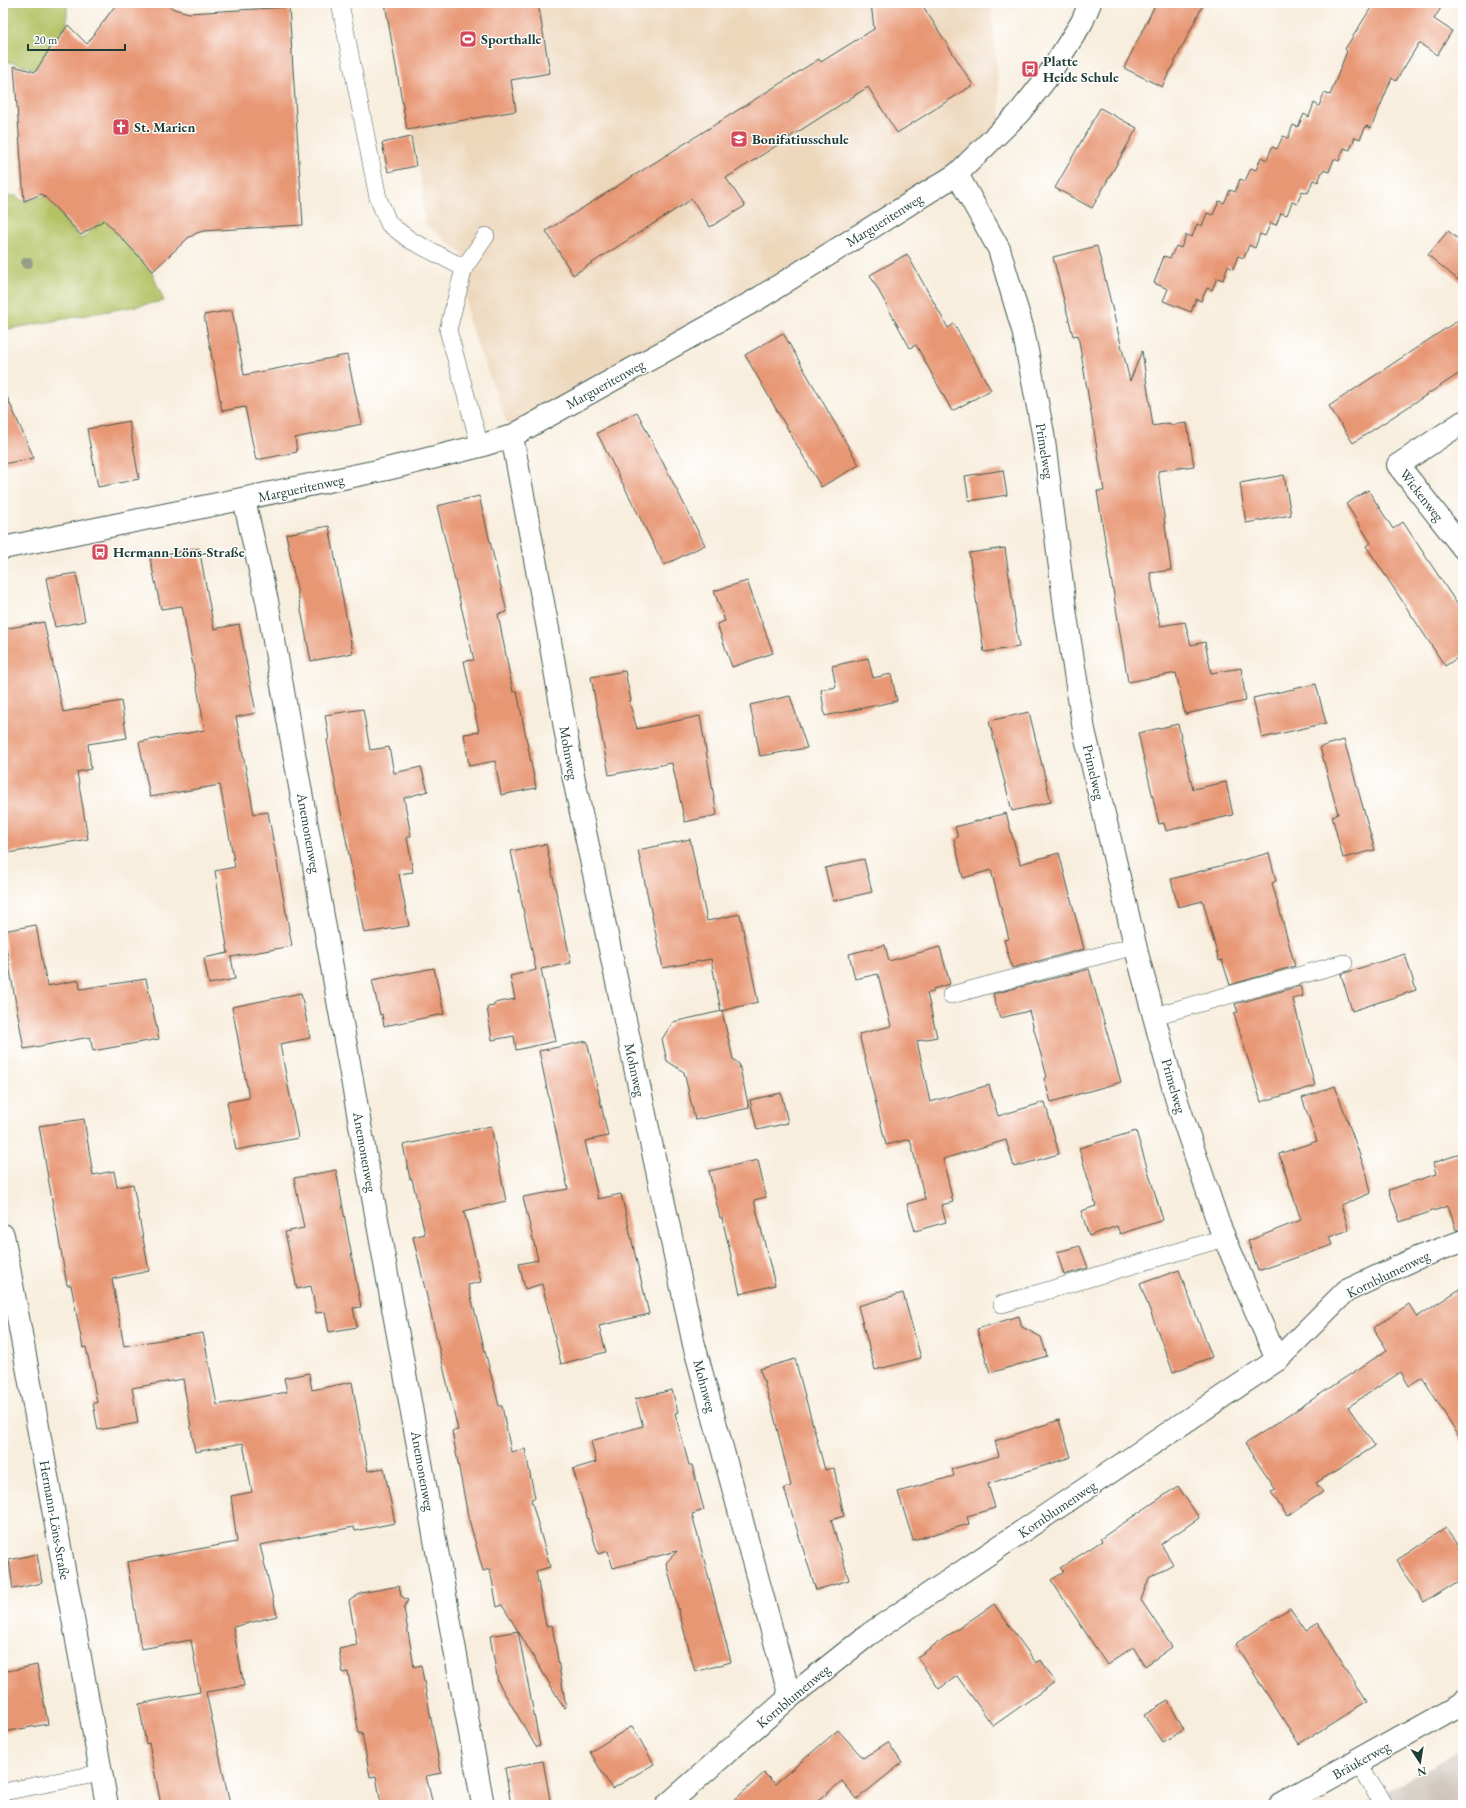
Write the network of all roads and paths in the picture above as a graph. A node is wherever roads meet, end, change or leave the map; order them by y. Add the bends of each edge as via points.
1 (340, 3) edge
2 (1090, 3) edge
3 (957, 174) junction
4 (486, 236) dead end
5 (464, 268) junction
6 (1463, 422) edge
7 (512, 436) junction
8 (480, 446) junction
9 (244, 500) junction
10 (3, 548) edge
11 (1463, 548) edge
12 (1135, 946) junction
13 (1344, 963) dead end
14 (951, 995) dead end
15 (1154, 1016) junction
16 (3, 1236) edge
17 (1224, 1238) junction
18 (1463, 1241) edge
19 (1002, 1304) dead end
20 (1277, 1360) junction
21 (790, 1697) junction
22 (1463, 1703) edge
23 (1359, 1761) junction
24 (101, 1773) junction
25 (3, 1792) edge
26 (107, 1805) edge
27 (483, 1805) edge
28 (667, 1805) edge
29 (1280, 1805) edge
30 (1384, 1805) edge

1 - 5 lane via 378,198 389,224 410,240
2 - 3 street, Margueritenweg via 1082,22 1046,79 1019,113
3 - 7 street, Margueritenweg via 756,300
3 - 12 street, Primelweg via 999,249 1023,330 1043,433 1066,616 1084,730
4 - 5 lane
5 - 8 lane via 448,330
6 - 11 street, Wickenweg via 1398,465
7 - 8 street, Margueritenweg
7 - 21 street, Mohnweg via 572,775 692,1337
8 - 9 street, Margueritenweg
9 - 10 street, Margueritenweg
9 - 27 street, Anemonenweg via 268,608
12 - 14 lane
12 - 15 street, Primelweg
13 - 15 lane
15 - 17 street, Primelweg via 1176,1098
16 - 24 street, Hermann-Löns-Straße
17 - 19 lane
17 - 20 street, Primelweg
18 - 20 street, Kornblumenweg via 1419,1257 1346,1291
20 - 21 street, Kornblumenweg via 868,1635
21 - 28 street, Kornblumenweg
22 - 23 street, Bräukerweg
23 - 29 street, Bräukerweg
23 - 30 lane
24 - 25 lane
24 - 26 street, Hermann-Löns-Straße

